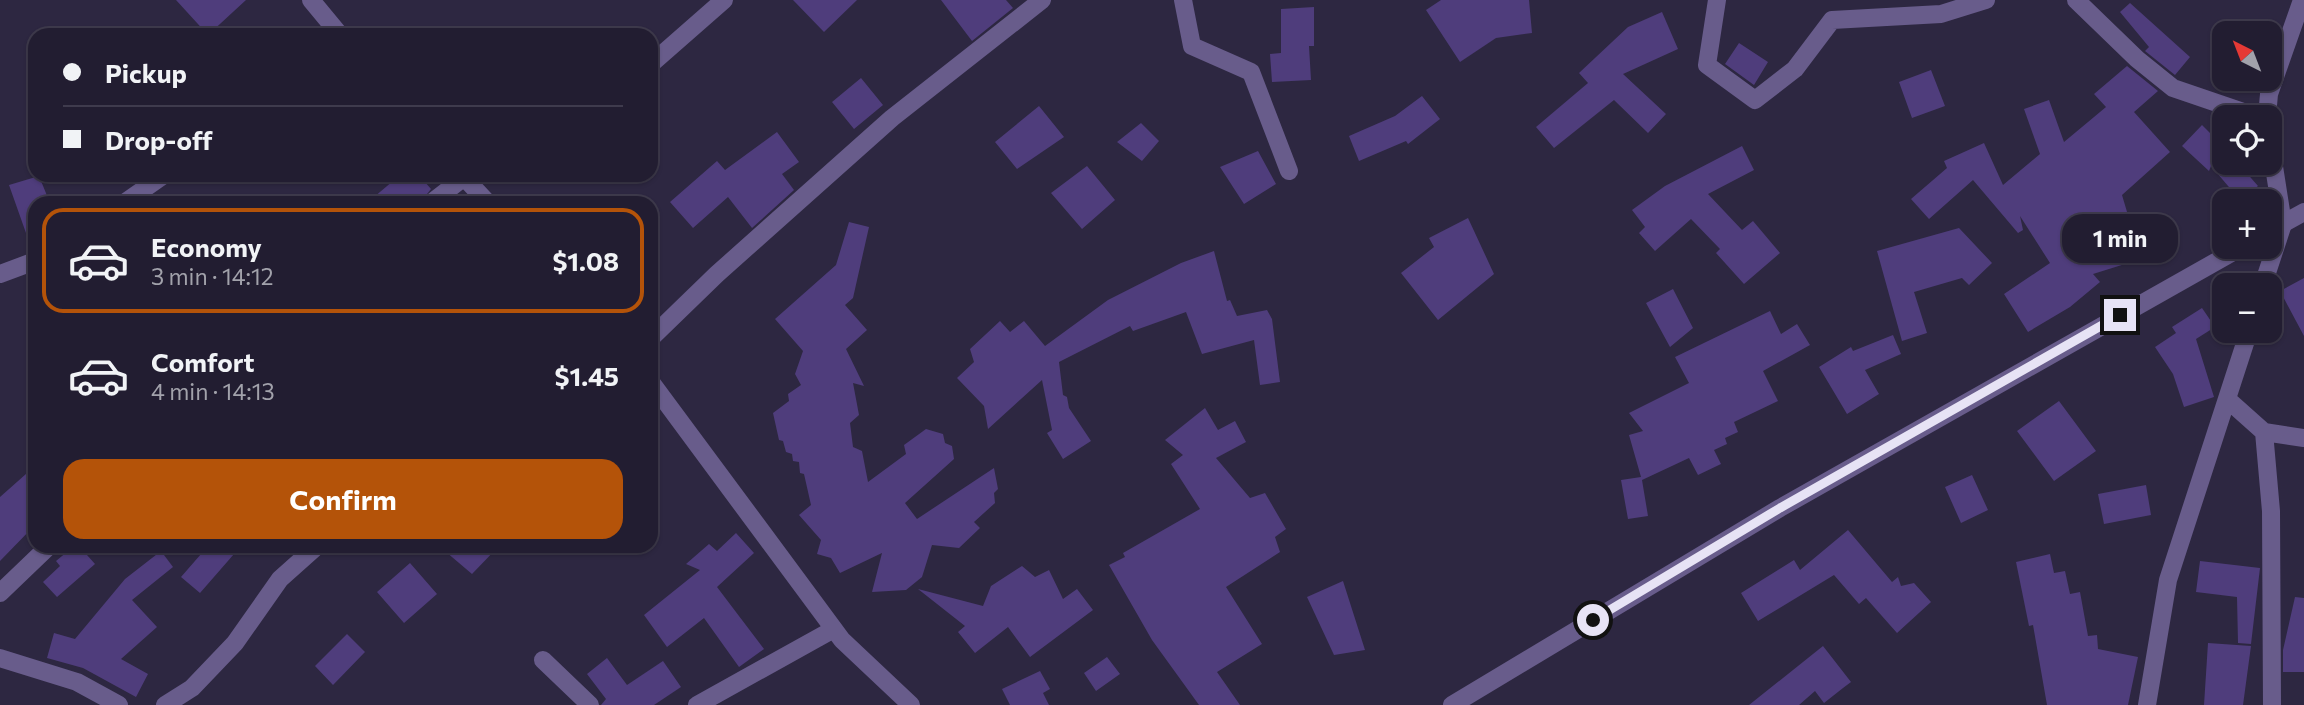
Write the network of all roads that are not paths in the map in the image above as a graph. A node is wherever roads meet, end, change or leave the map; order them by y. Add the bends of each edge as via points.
1 (311, 0) edge
2 (724, 0) edge
3 (1042, 0) edge
4 (1183, 0) edge
5 (1717, 0) edge
6 (1986, 0) edge
7 (2076, 0) edge
8 (2300, 1) edge
9 (334, 28) edge
10 (658, 58) edge
11 (2223, 105) edge
12 (2268, 105) edge
13 (1289, 171) dead end
14 (154, 182) edge
15 (457, 182) edge
16 (469, 182) edge
17 (134, 196) edge
18 (440, 196) edge
19 (482, 196) edge
20 (2304, 212) edge
21 (2282, 225) edge
22 (2221, 259) edge
23 (28, 264) edge
24 (0, 274) edge
25 (658, 331) edge
26 (2245, 343) edge
27 (658, 391) edge
28 (2227, 399) junction
29 (2264, 432) junction
30 (2304, 438) edge
31 (41, 553) edge
32 (309, 553) edge
33 (0, 593) edge
34 (834, 629) junction
35 (0, 658) edge
36 (543, 660) dead end
37 (119, 705) edge
38 (165, 705) edge
39 (590, 705) edge
40 (697, 705) edge
41 (911, 705) edge
42 (1452, 705) edge
43 (2147, 705) edge
44 (2272, 705) edge

1 - 9 street
2 - 10 street
3 - 25 street via 892,118
4 - 13 street via 1192,46 1251,72
5 - 6 street via 1707,65 1755,100 1795,69 1832,20 1941,14
7 - 11 street via 2173,88
8 - 12 street
14 - 17 street
15 - 18 street
16 - 19 street
20 - 21 street
22 - 42 street via 1780,508
23 - 24 street
26 - 28 street
27 - 34 street
28 - 29 street
28 - 43 street via 2168,580
29 - 30 street
29 - 44 street via 2270,512
31 - 33 street
32 - 38 street via 280,579 235,643 192,688
34 - 40 street
34 - 41 street
35 - 37 street via 77,682
36 - 39 street

